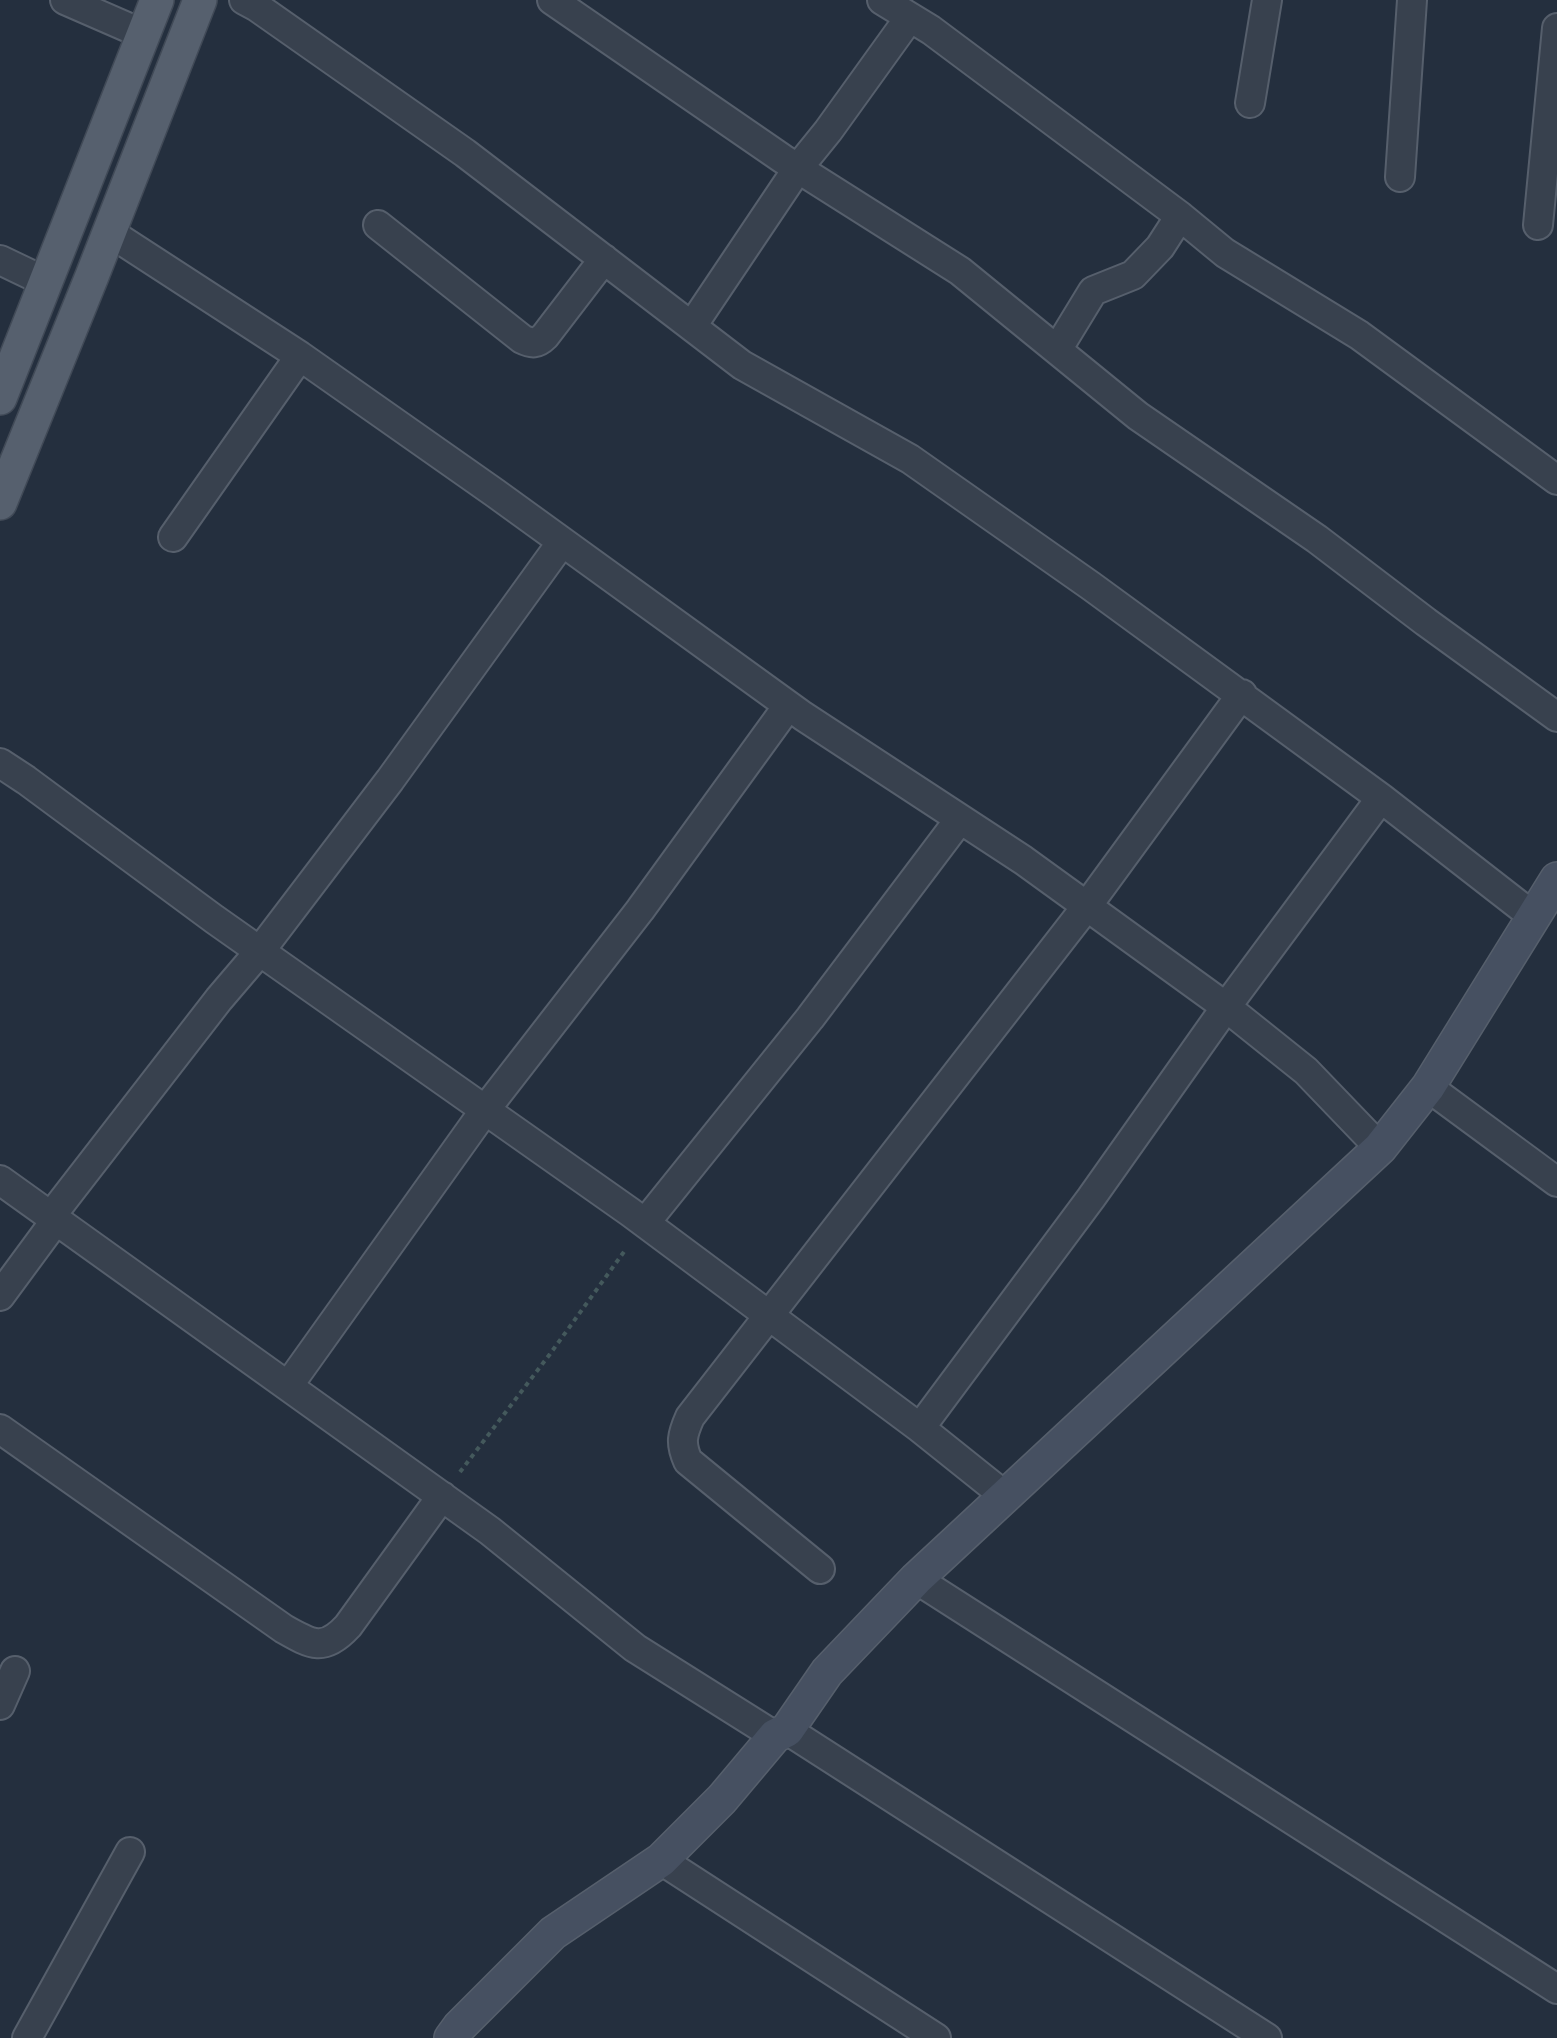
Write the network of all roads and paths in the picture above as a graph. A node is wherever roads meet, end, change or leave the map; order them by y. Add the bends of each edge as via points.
1 (65, 0) edge
2 (157, 0) edge
3 (200, 0) edge
4 (244, 0) edge
5 (552, 0) edge
6 (882, 0) edge
7 (1267, 0) edge
8 (1412, 0) edge
9 (910, 17) junction
10 (1557, 28) edge
11 (143, 34) junction
12 (1250, 102) dead end
13 (798, 168) junction
14 (1400, 177) dead end
15 (1180, 216) junction
16 (378, 225) dead end
17 (1538, 225) dead end
18 (109, 232) junction
19 (604, 259) junction
20 (0, 260) edge
21 (46, 282) junction
22 (692, 326) junction
23 (1057, 350) junction
24 (300, 356) junction
25 (0, 398) edge
26 (1557, 480) edge
27 (0, 503) edge
28 (173, 537) dead end
29 (562, 542) junction
30 (1242, 694) junction
31 (788, 706) junction
32 (1557, 717) edge
33 (0, 763) edge
34 (1381, 798) junction
35 (960, 819) junction
36 (1557, 879) edge
37 (1087, 906) junction
38 (1534, 917) junction
39 (260, 951) junction
40 (1226, 1007) junction
41 (1428, 1087) junction
42 (485, 1110) junction
43 (1380, 1148) junction
44 (0, 1180) edge
45 (1557, 1182) edge
46 (53, 1218) junction
47 (645, 1223) junction
48 (0, 1296) edge
49 (769, 1316) junction
50 (288, 1386) junction
51 (920, 1428) junction
52 (0, 1429) edge
53 (442, 1496) junction
54 (1005, 1496) junction
55 (820, 1569) dead end
56 (916, 1579) junction
57 (15, 1671) dead end
58 (0, 1705) edge
59 (781, 1733) junction
60 (130, 1852) dead end
61 (661, 1860) junction
62 (1557, 1989) edge
63 (27, 2038) edge
64 (451, 2038) edge
65 (936, 2038) edge
66 (1267, 2038) edge

1 - 11 street
2 - 11 main road
3 - 18 main road
4 - 19 street via 465,153
5 - 13 street
6 - 9 street
7 - 12 street
8 - 14 street
9 - 13 street
9 - 15 street
10 - 17 street
11 - 21 main road
13 - 22 street
13 - 23 street via 960,271
15 - 23 street via 1160,247 1133,275 1093,291
15 - 26 street via 1225,253 1359,335
16 - 19 street via 529,342 539,342
18 - 24 street
18 - 27 main road
19 - 22 street
20 - 21 street
21 - 25 main road
22 - 30 street via 742,365 910,459
23 - 32 street via 1137,416 1317,539
24 - 28 street
24 - 29 street
29 - 31 street
29 - 39 street via 390,780
30 - 34 street
30 - 37 street
31 - 35 street
31 - 42 street via 640,910
33 - 39 street
34 - 38 street
34 - 40 street
35 - 37 street
35 - 47 street via 810,1018
36 - 38 street
37 - 40 street
37 - 49 street
38 - 41 street
39 - 42 street
39 - 46 street
40 - 43 street via 1306,1071
40 - 51 street via 1091,1198
41 - 43 street
41 - 45 street
42 - 47 street
42 - 50 street
43 - 54 street
44 - 46 street
46 - 48 street
46 - 50 street
47 - 49 street
47 - 53 path
49 - 51 street
49 - 55 street via 690,1417 682,1448 701,1474
50 - 53 street
51 - 54 street
52 - 53 street via 284,1629 315,1643 327,1643 348,1626
53 - 59 street via 635,1648
54 - 56 street
56 - 59 street via 828,1672
56 - 62 street
57 - 58 street
59 - 61 street
59 - 66 street
60 - 63 street
61 - 64 street via 554,1933
61 - 65 street

